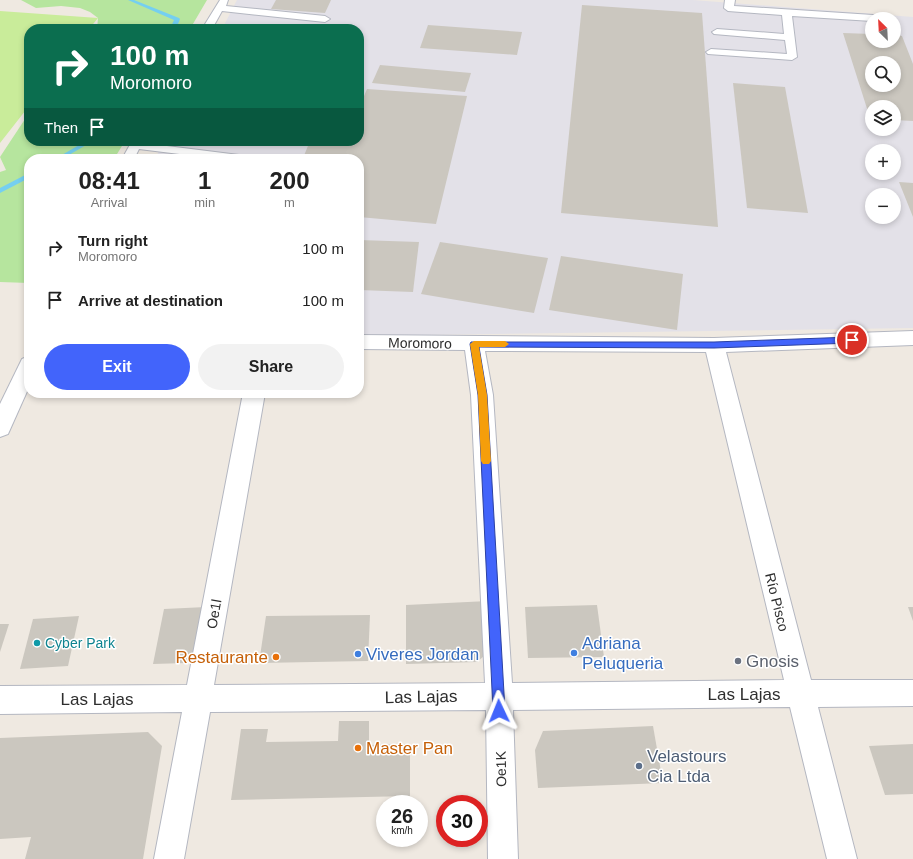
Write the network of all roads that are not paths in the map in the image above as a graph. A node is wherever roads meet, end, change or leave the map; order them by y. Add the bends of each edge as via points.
1 (730, 0) edge
2 (222, 4) edge
3 (787, 13) junction
4 (865, 18) edge
5 (325, 19) dead end
6 (210, 24) edge
7 (717, 32) dead end
8 (789, 37) junction
9 (711, 52) dead end
10 (158, 146) edge
11 (213, 154) edge
12 (913, 338) edge
13 (364, 342) edge
14 (474, 344) junction
15 (714, 345) junction
16 (24, 375) edge
17 (253, 398) edge
18 (0, 428) edge
19 (800, 694) junction
20 (913, 694) edge
21 (499, 696) junction
22 (199, 699) junction
23 (0, 700) edge
24 (169, 859) edge
25 (503, 859) edge
26 (842, 859) edge

1 - 3 lane via 731,9
2 - 5 lane
2 - 6 lane
3 - 4 lane
3 - 8 lane
7 - 8 lane
8 - 9 lane via 792,57
10 - 11 lane
12 - 15 street, Moromoro
13 - 14 street, Moromoro
14 - 15 street, Moromoro
14 - 21 street, Oe1K via 482,395
15 - 19 street, Río Pisco
16 - 18 street
17 - 22 street, Oe1l
19 - 20 street, Las Lajas
19 - 21 street, Las Lajas
19 - 26 street, Río Pisco
21 - 22 street, Las Lajas
21 - 25 street, Oe1K
22 - 23 street, Las Lajas
22 - 24 street, Oe1l

